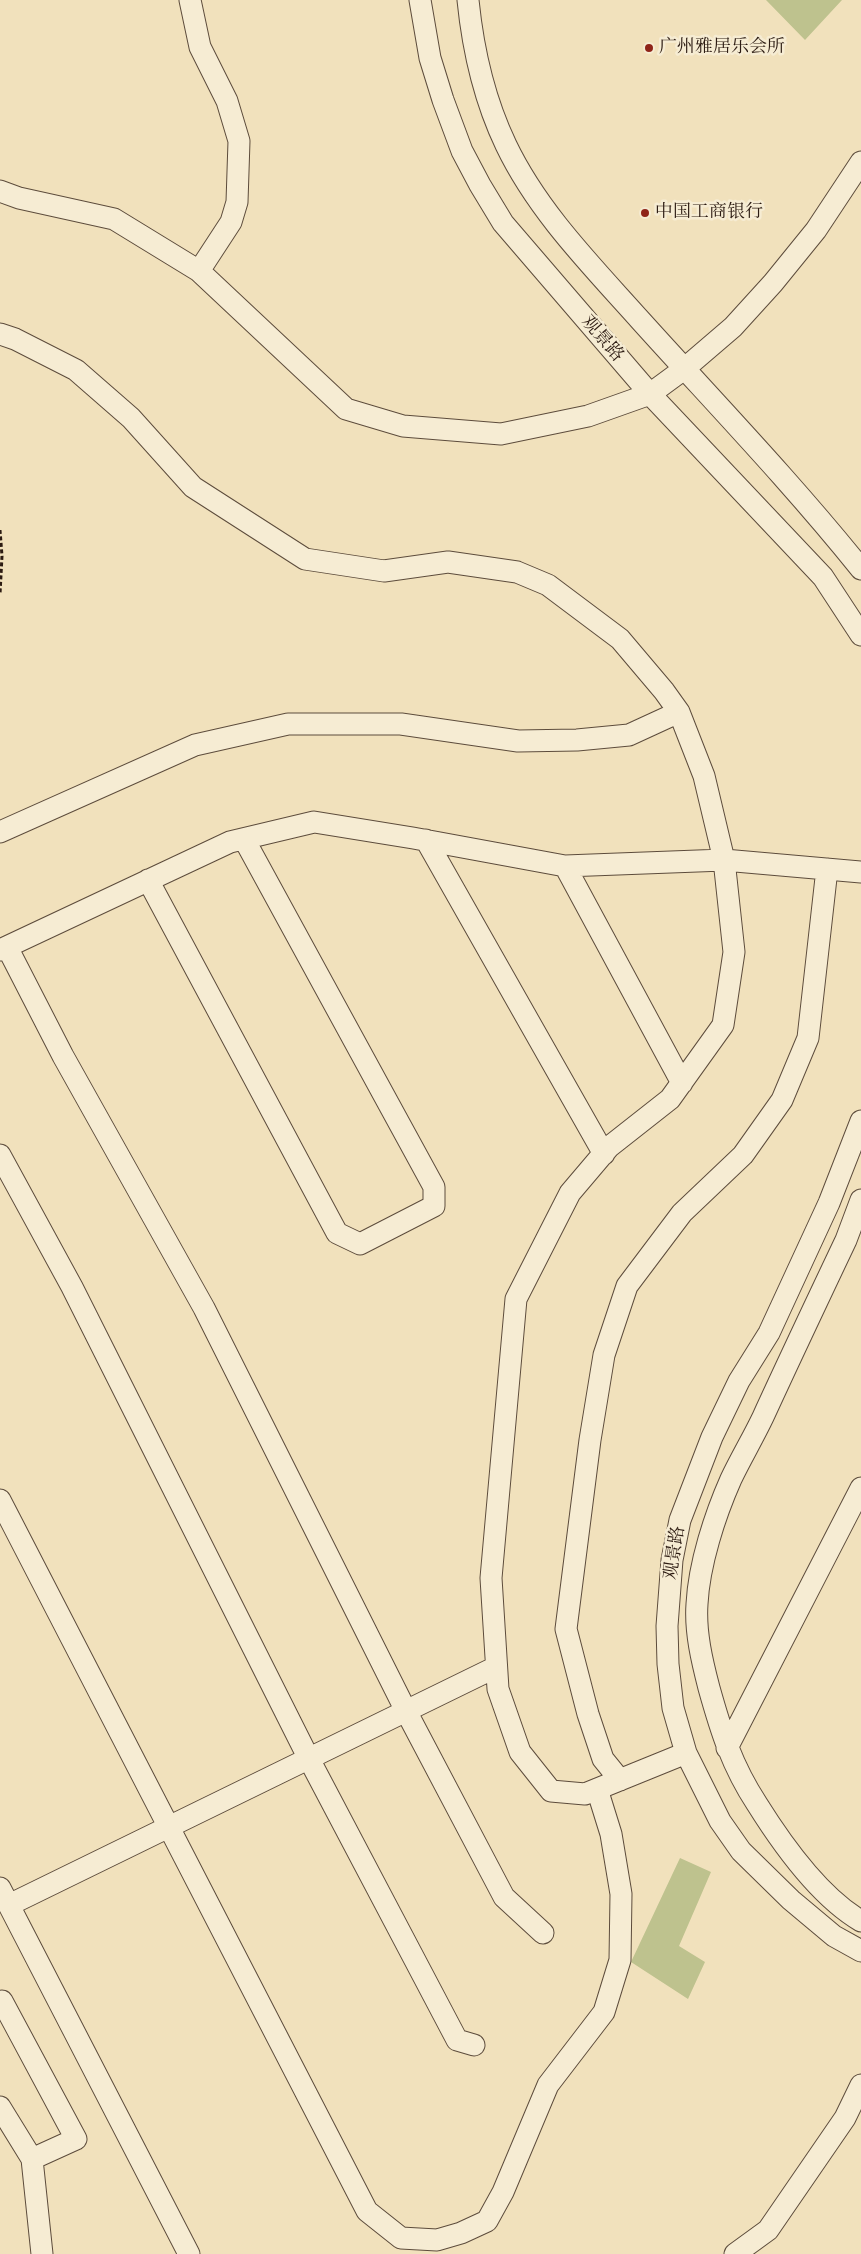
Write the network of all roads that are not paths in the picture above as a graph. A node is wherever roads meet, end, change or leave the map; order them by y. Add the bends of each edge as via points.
1 (190, 0) edge
2 (420, 0) edge
3 (468, 0) edge
4 (861, 162) edge
5 (0, 191) edge
6 (199, 271) junction
7 (0, 334) edge
8 (684, 369) junction
9 (650, 394) junction
10 (861, 569) edge
11 (861, 635) edge
12 (678, 712) junction
13 (0, 832) edge
14 (244, 839) junction
15 (426, 840) junction
16 (724, 860) junction
17 (565, 866) junction
18 (826, 869) junction
19 (861, 872) edge
20 (148, 880) junction
21 (3, 948) edge
22 (682, 1083) junction
23 (861, 1121) edge
24 (604, 1154) junction
25 (0, 1155) edge
26 (861, 1200) edge
27 (861, 1488) edge
28 (0, 1500) edge
29 (496, 1667) junction
30 (406, 1711) junction
31 (727, 1748) junction
32 (686, 1753) junction
33 (309, 1759) junction
34 (620, 1780) junction
35 (598, 1789) junction
36 (168, 1828) junction
37 (4, 1897) edge
38 (861, 1921) edge
39 (543, 1933) dead end
40 (861, 1951) edge
41 (0, 2002) edge
42 (474, 2045) dead end
43 (861, 2085) edge
44 (0, 2107) edge
45 (32, 2159) junction
46 (42, 2254) edge
47 (189, 2254) edge
48 (735, 2254) edge

1 - 6 street via 200,47 227,101 239,141 238,202 231,222
2 - 9 street, 观景路 via 430,58 443,100 462,151 480,185 503,222
3 - 8 street via 486,98 530,189 577,249
4 - 8 street via 816,230 773,282 733,327
5 - 6 street via 114,219
6 - 9 street via 346,409 403,426 501,434 588,416
7 - 12 street via 76,370 131,418 193,487 305,559 384,571 448,562 516,572 548,585 620,639
8 - 9 street
8 - 10 street
9 - 11 street, 观景路 via 823,577
12 - 13 street via 629,735 577,740 518,741 401,724 288,724 195,745
12 - 16 street via 704,776
14 - 15 street via 314,822
14 - 20 street via 230,842
14 - 20 street via 434,1188 434,1206 360,1244 337,1233
15 - 17 street
15 - 24 street
16 - 17 street
16 - 18 street
16 - 22 street via 734,952 723,1025
17 - 22 street
18 - 19 street
18 - 34 street via 808,1038 782,1100 743,1155 682,1214 627,1286 604,1355 587,1458 566,1629 588,1714 604,1759
20 - 21 street
21 - 30 street via 204,1308
22 - 24 street via 670,1099
23 - 32 street, 观景路 via 829,1204 769,1333 720,1421 680,1520 672,1560 667,1626 673,1708
24 - 29 street via 570,1193 516,1299 491,1578
25 - 33 street via 72,1287
26 - 31 street, 观景路 via 842,1248 731,1480 701,1573 696,1605 698,1635 718,1724
27 - 31 street
28 - 36 street
29 - 30 street
29 - 35 street via 498,1689 520,1752 551,1791 585,1794
30 - 33 street
30 - 39 street via 504,1897
31 - 38 street, 观景路 via 744,1783 791,1852 822,1889
32 - 34 street
32 - 40 street, 观景路 via 720,1820 741,1851 834,1936
33 - 36 street
33 - 42 street via 457,2040
34 - 35 street
35 - 36 street via 611,1834 621,1894 620,1960 604,2012 548,2085 503,2192 486,2221 437,2240 401,2238 367,2212
36 - 37 street
37 - 47 street
41 - 45 street via 76,2139
43 - 48 street via 845,2118 768,2230
44 - 45 street
45 - 46 street

